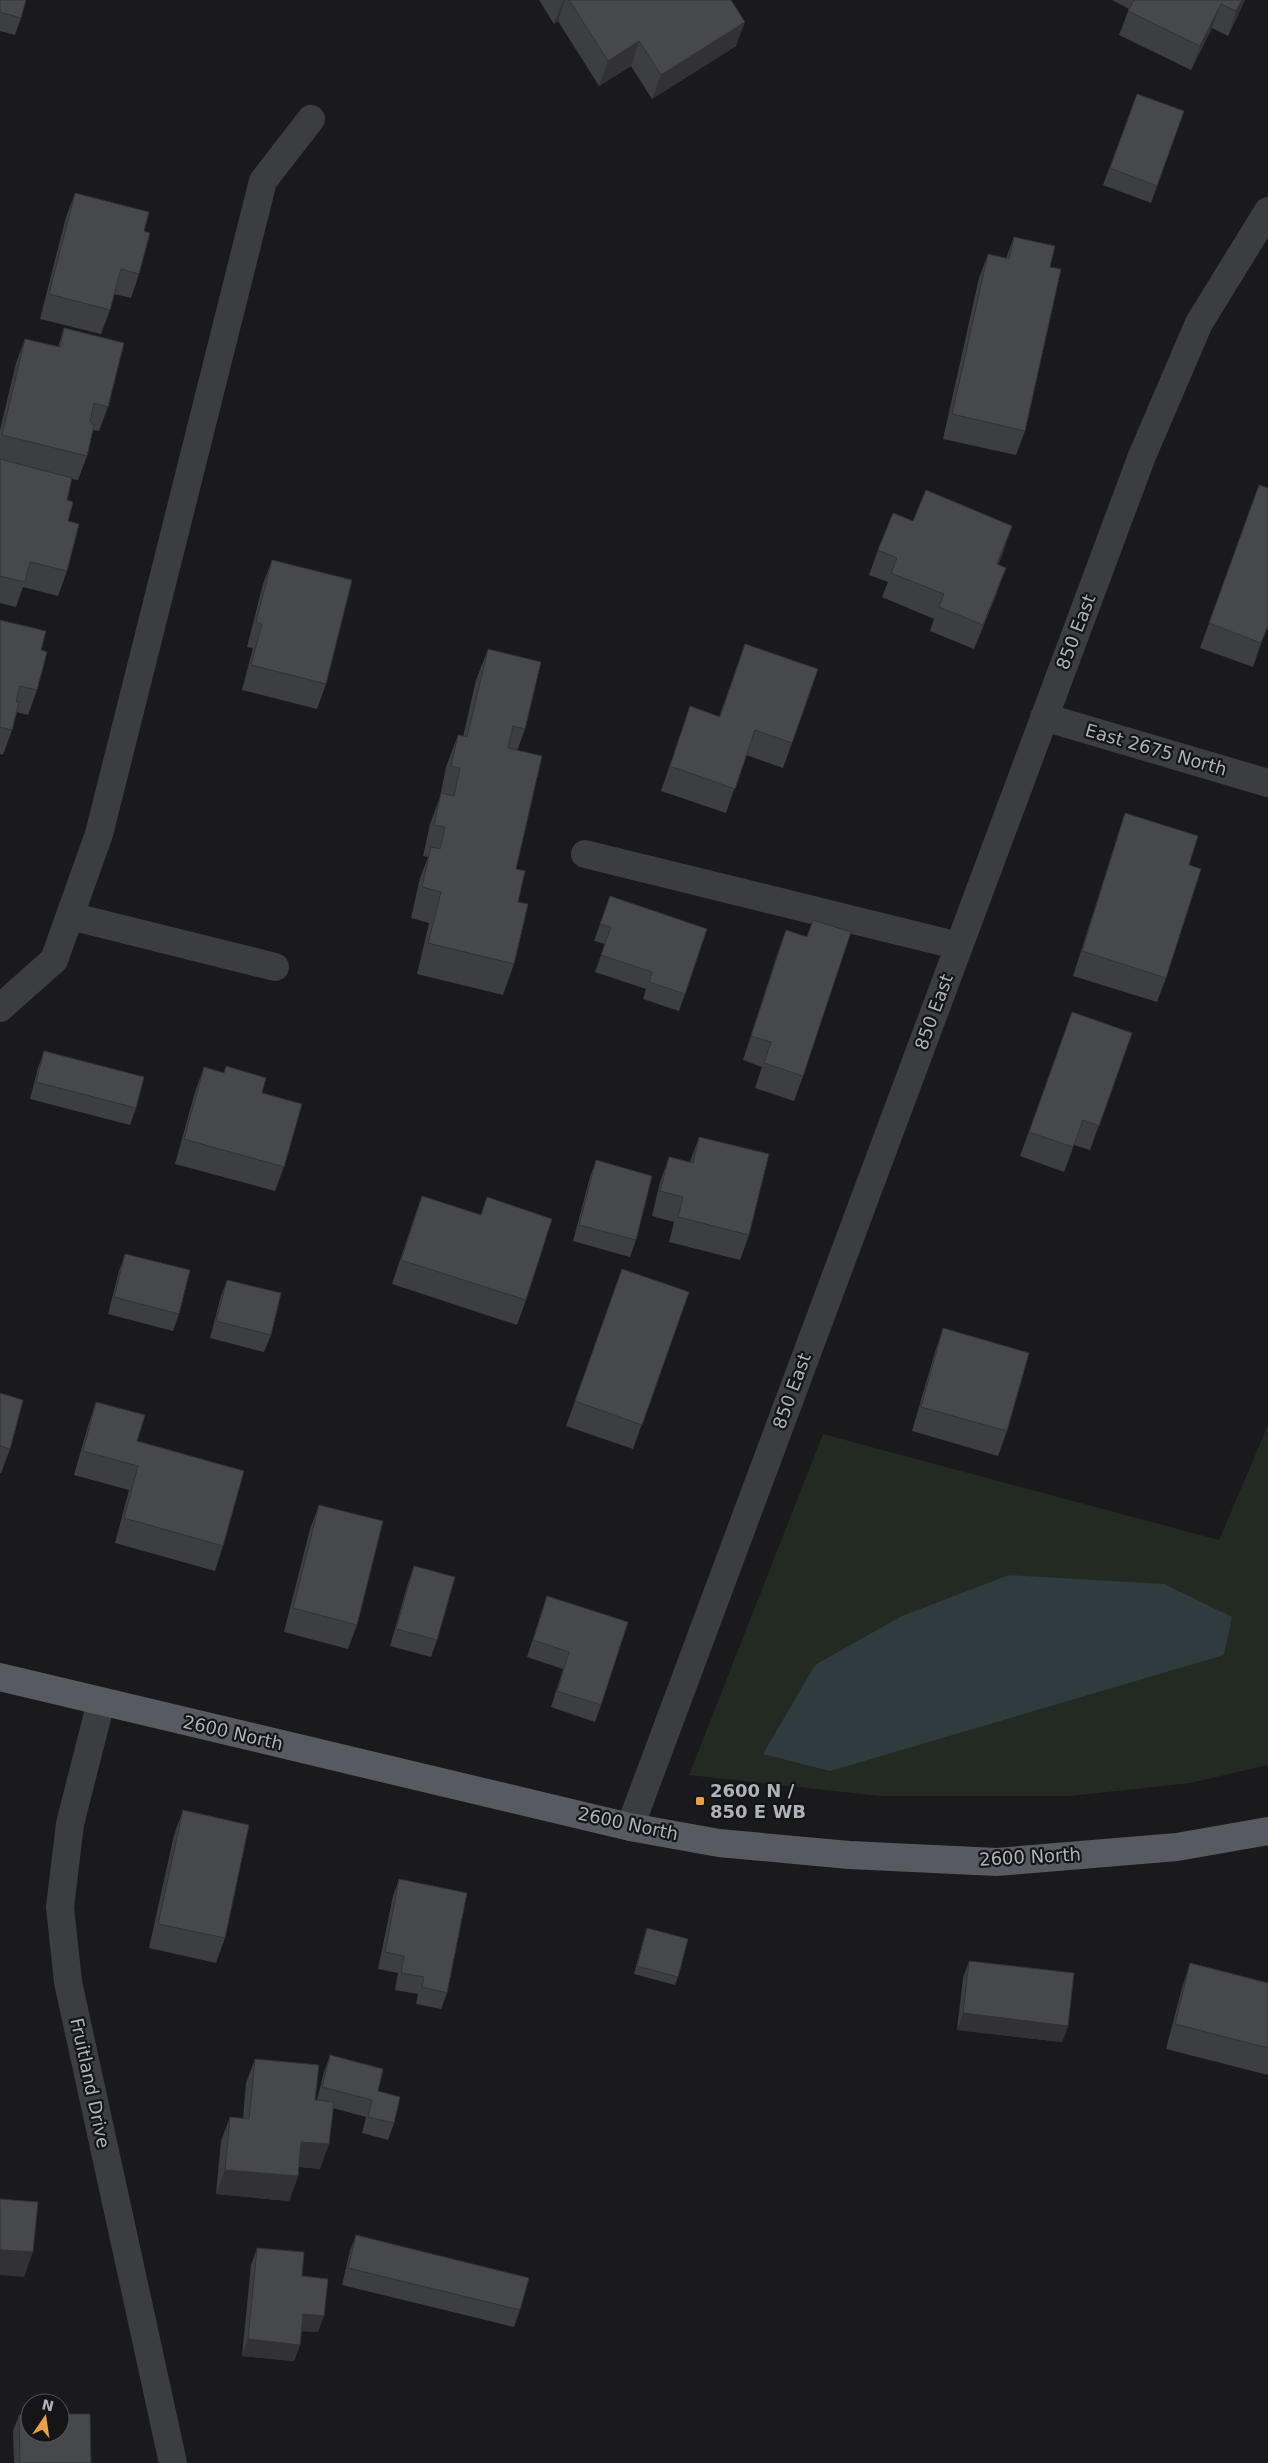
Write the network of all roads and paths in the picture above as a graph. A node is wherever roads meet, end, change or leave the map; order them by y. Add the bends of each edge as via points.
1 (311, 119) dead end
2 (1268, 211) edge
3 (1044, 717) junction
4 (1268, 783) edge
5 (585, 854) dead end
6 (70, 916) junction
7 (959, 946) junction
8 (275, 967) dead end
9 (0, 1008) edge
10 (0, 1677) edge
11 (101, 1702) junction
12 (630, 1826) junction
13 (1268, 1832) edge
14 (173, 2463) edge

1 - 6 street via 263,181 98,834
2 - 3 street, 850 East via 1199,323 1142,456
3 - 4 street, East 2675 North
3 - 7 street, 850 East
5 - 7 street
6 - 8 street
6 - 9 street via 54,960
7 - 12 street, 850 East
10 - 11 main road, 2600 North
11 - 12 main road, 2600 North
11 - 14 street, Fruitland Drive via 70,1824 60,1907 68,1982
12 - 13 main road, 2600 North via 719,1842 850,1855 997,1862 1177,1847

